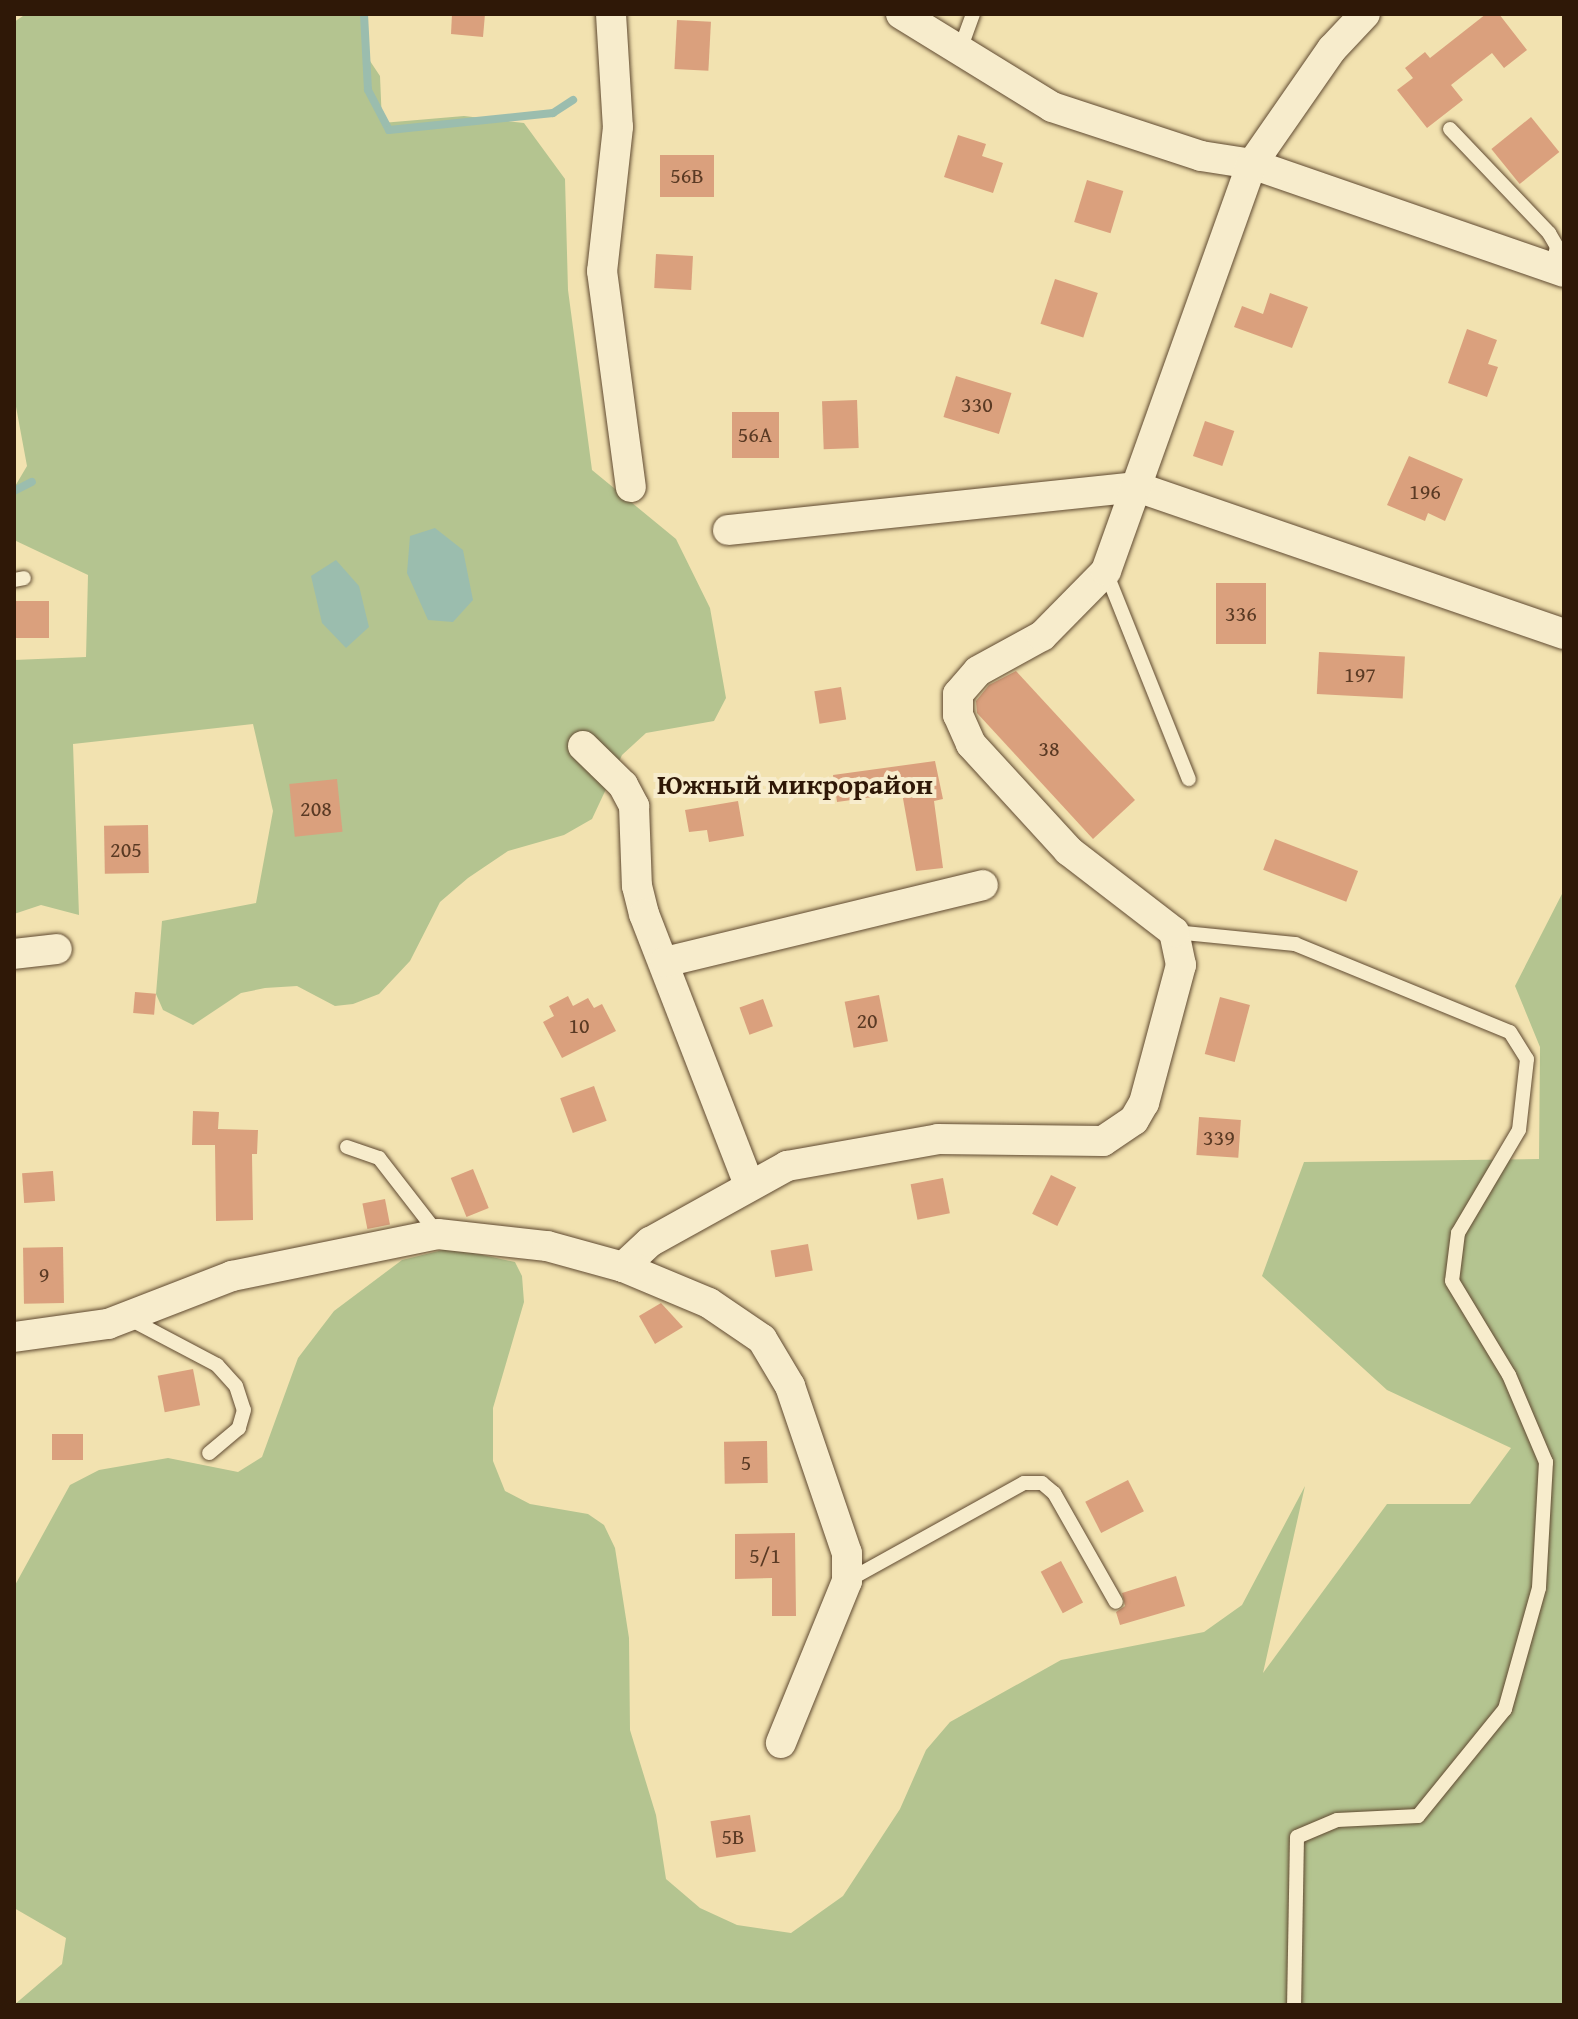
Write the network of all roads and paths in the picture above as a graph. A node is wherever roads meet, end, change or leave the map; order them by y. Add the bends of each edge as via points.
1 (611, 14) edge
2 (901, 14) edge
3 (973, 14) edge
4 (1365, 14) edge
5 (961, 47) junction
6 (1450, 129) dead end
7 (1252, 164) junction
8 (1558, 269) edge
9 (631, 487) dead end
10 (1137, 487) junction
11 (728, 530) dead end
12 (1106, 571) junction
13 (1564, 634) edge
14 (583, 746) dead end
15 (1189, 779) dead end
16 (983, 885) dead end
17 (1174, 932) junction
18 (57, 949) dead end
19 (14, 954) edge
20 (665, 962) junction
21 (347, 1147) dead end
22 (748, 1182) junction
23 (438, 1234) junction
24 (623, 1267) junction
25 (127, 1317) junction
26 (14, 1337) edge
27 (209, 1453) dead end
28 (847, 1581) junction
29 (1116, 1602) dead end
30 (781, 1743) dead end
31 (1294, 2005) edge

1 - 9 street via 618,127 602,271
2 - 5 street
3 - 5 lane
4 - 7 street via 1332,49
5 - 7 street via 1052,107 1201,156
6 - 8 lane via 1549,233 1557,247
7 - 8 street
7 - 10 street
10 - 11 street
10 - 12 street
10 - 13 street
12 - 15 lane
12 - 17 street via 1042,636 978,671 958,694 958,715 971,744 1069,851
14 - 20 street via 623,785 634,806 637,886
16 - 20 street
17 - 22 street via 1181,965 1161,1048 1144,1103 1121,1131 1083,1145 938,1139 787,1166
17 - 31 lane via 1295,944 1510,1032 1523,1044 1527,1059 1519,1130 1458,1233 1452,1281 1509,1375 1546,1462 1539,1588 1505,1709 1418,1816 1337,1820 1297,1837
18 - 19 street
20 - 22 street
21 - 23 lane via 379,1158
22 - 24 street via 650,1242
23 - 24 street via 547,1246
23 - 25 street via 232,1276
24 - 28 street via 709,1303 762,1339 790,1386 839,1525
25 - 26 street
25 - 27 lane via 217,1365 236,1386 244,1410 239,1428
28 - 29 lane via 1024,1483 1042,1483 1054,1493
28 - 30 street

